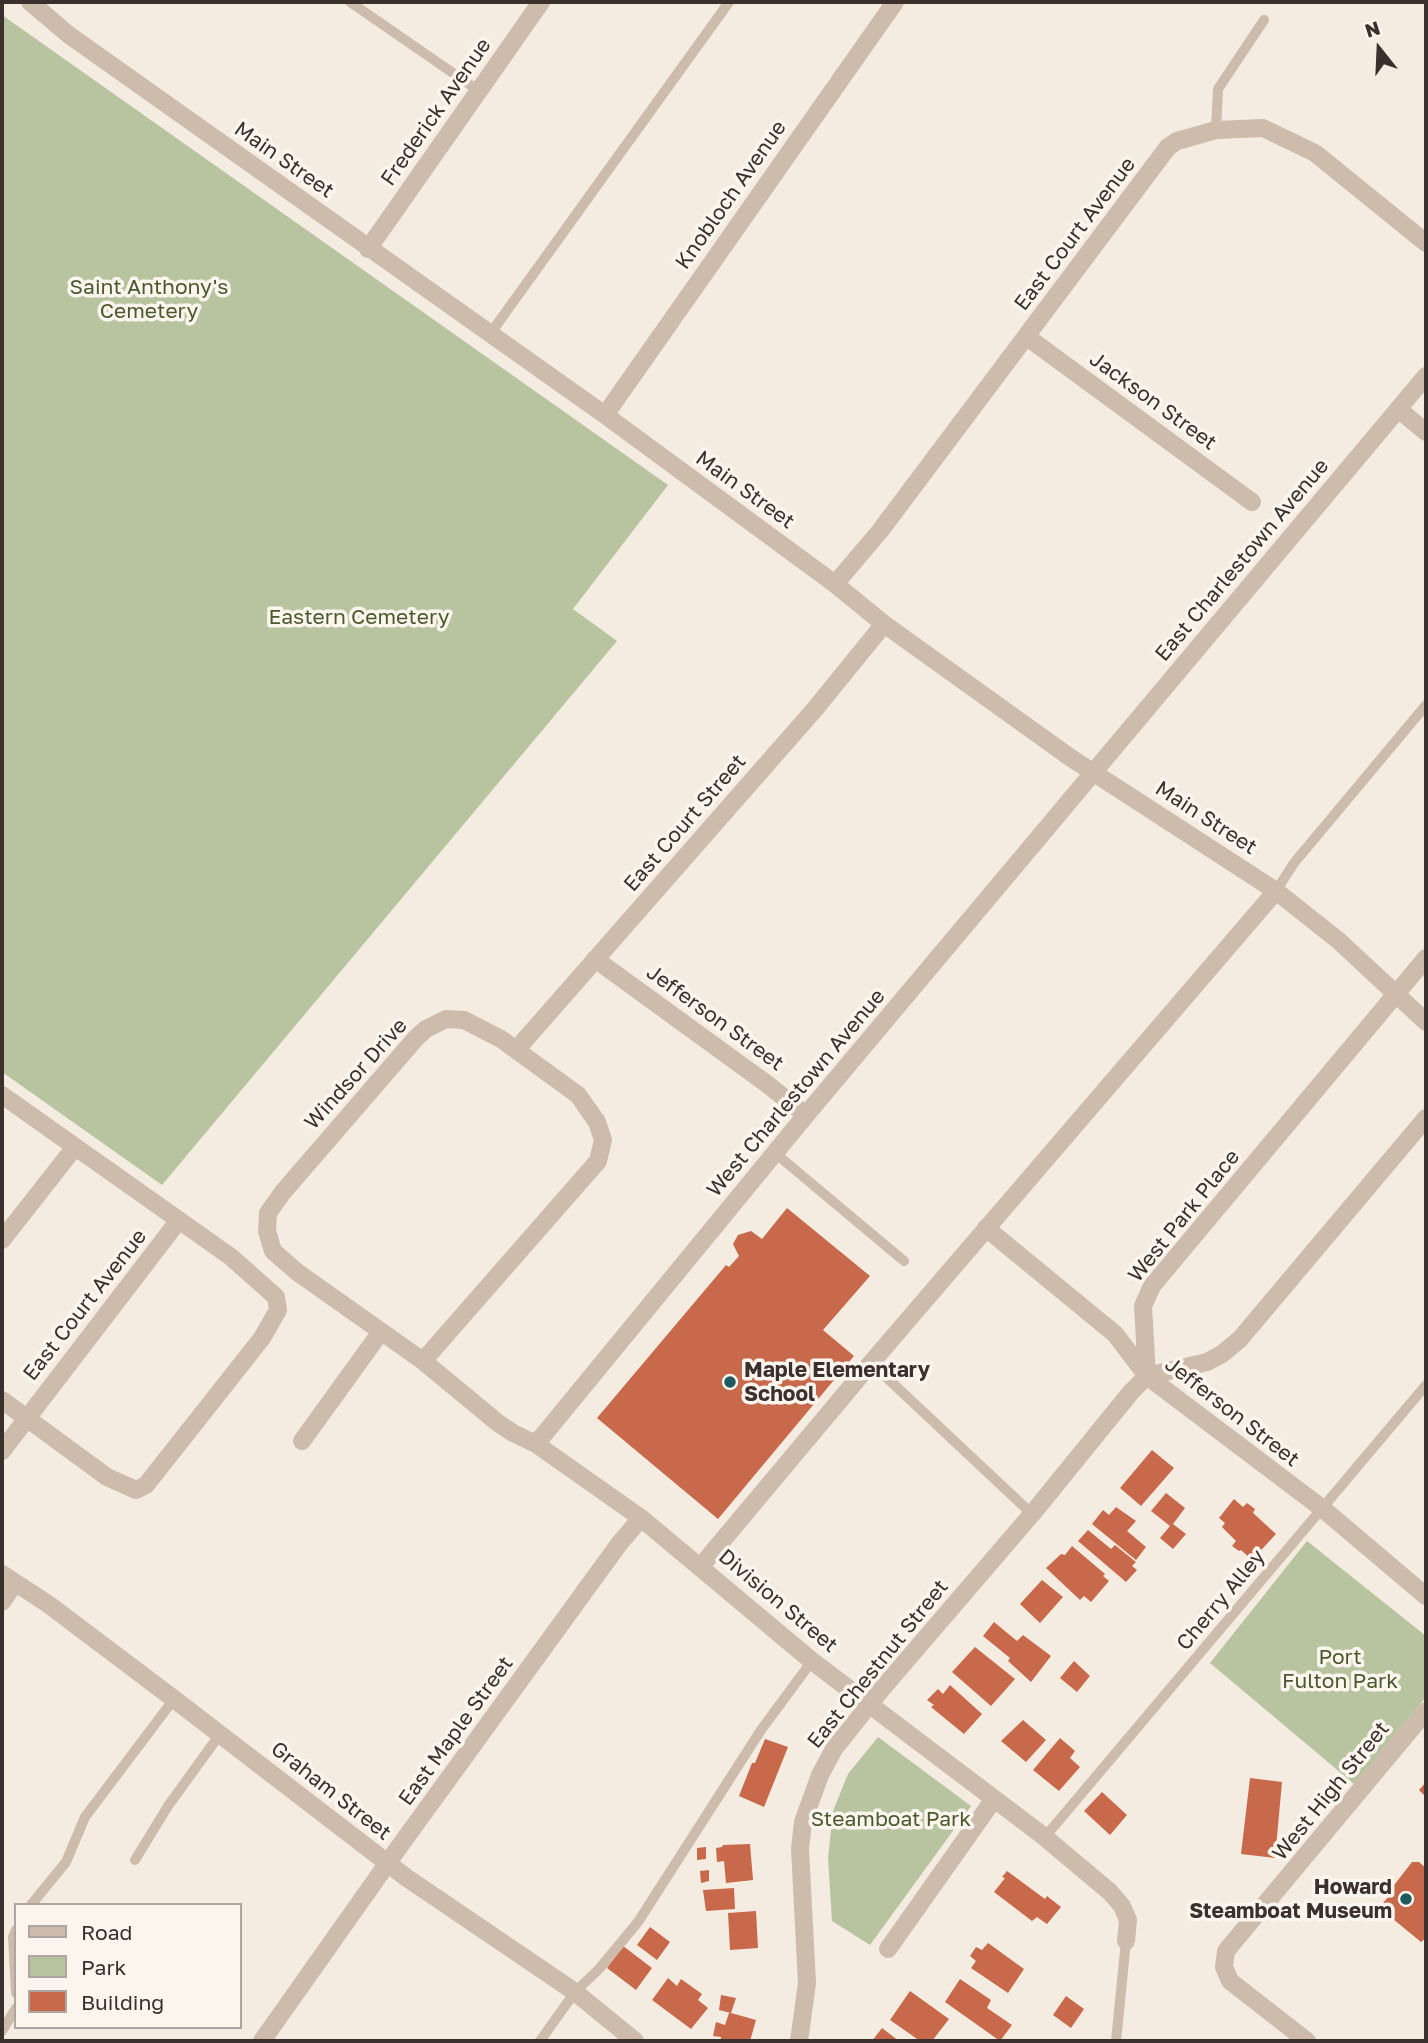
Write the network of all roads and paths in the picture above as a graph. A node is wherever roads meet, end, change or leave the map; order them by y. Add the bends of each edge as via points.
1 (30, 2) edge
2 (350, 2) edge
3 (541, 2) edge
4 (729, 2) edge
5 (895, 2) edge
6 (1264, 20) dead end
7 (479, 91) junction
8 (1216, 130) junction
9 (1426, 243) edge
10 (369, 248) junction
11 (491, 334) junction
12 (1027, 337) junction
13 (1426, 376) edge
14 (1398, 409) junction
15 (605, 415) junction
16 (1426, 432) edge
17 (1252, 502) dead end
18 (835, 584) junction
19 (884, 624) junction
20 (1426, 705) edge
21 (1094, 773) junction
22 (1276, 891) junction
23 (1426, 958) edge
24 (595, 959) junction
25 (1396, 995) junction
26 (1426, 1022) edge
27 (516, 1050) junction
28 (2, 1095) edge
29 (806, 1115) junction
30 (1426, 1118) edge
31 (75, 1147) junction
32 (775, 1153) junction
33 (179, 1220) junction
34 (986, 1228) junction
35 (2, 1240) edge
36 (904, 1261) dead end
37 (380, 1333) junction
38 (423, 1361) junction
39 (872, 1363) junction
40 (1147, 1376) junction
41 (1426, 1385) edge
42 (2, 1400) edge
43 (26, 1418) junction
44 (302, 1441) dead end
45 (536, 1444) junction
46 (2, 1451) edge
47 (1322, 1509) junction
48 (1032, 1514) junction
49 (641, 1518) junction
50 (701, 1566) junction
51 (8, 1578) edge
52 (1426, 1596) edge
53 (2, 1602) edge
54 (812, 1661) junction
55 (174, 1699) junction
56 (870, 1704) junction
57 (1426, 1711) edge
58 (220, 1734) junction
59 (994, 1799) junction
60 (1042, 1835) junction
61 (135, 1860) dead end
62 (387, 1863) junction
63 (33, 1903) edge
64 (14, 1935) edge
65 (1126, 1941) joint
66 (888, 1949) dead end
67 (14, 1956) edge
68 (575, 1992) junction
69 (14, 2011) edge
70 (2, 2031) edge
71 (262, 2041) edge
72 (540, 2041) edge
73 (635, 2041) edge
74 (799, 2041) edge
75 (1116, 2041) edge
76 (1307, 2041) edge

1 - 10 street, Main Street via 69,35
2 - 7 lane
3 - 7 street, Frederick Avenue
4 - 11 lane
5 - 15 street, Knobloch Avenue
6 - 8 lane via 1218,89
7 - 10 street, Frederick Avenue
8 - 9 street, East Court Avenue via 1263,128 1315,153
8 - 12 street, East Court Avenue via 1168,147
10 - 11 street, Main Street
11 - 15 street, Main Street
12 - 17 street, Jackson Street
12 - 18 street, East Court Avenue
13 - 14 street, East Charlestown Avenue
14 - 16 street
14 - 21 street, East Charlestown Avenue
15 - 18 street, Main Street
18 - 19 street, Main Street
19 - 21 street, Main Street
19 - 24 street, East Court Street
20 - 22 lane via 1294,863
21 - 22 street, Main Street
21 - 29 street, West Charlestown Avenue
22 - 25 street, Main Street
22 - 34 street
23 - 25 street, West Park Place
24 - 27 street, East Court Street
24 - 29 street, Jefferson Street
25 - 26 street, Main Street
25 - 40 street, West Park Place via 1152,1286 1143,1306
27 - 37 street, Windsor Drive via 464,1020 446,1018 426,1029 268,1213 273,1251
27 - 38 street, Windsor Drive via 589,1108 603,1140 598,1161
28 - 31 street
29 - 32 street, West Charlestown Avenue
30 - 40 street via 1240,1339 1207,1362
31 - 33 street
31 - 35 street
32 - 36 lane
32 - 45 street, West Charlestown Avenue
33 - 43 street, East Court Avenue
33 - 43 street via 276,1297 278,1310 262,1338 146,1485 136,1490 107,1477
34 - 39 street
34 - 40 street, Jefferson Street via 1115,1334
37 - 38 street, Windsor Drive
37 - 44 street
38 - 45 street, Windsor Drive via 498,1423
39 - 48 lane
39 - 50 street
40 - 47 street, Jefferson Street
40 - 48 street, East Chestnut Street
41 - 47 lane, Cherry Alley
42 - 43 street
43 - 46 street, East Court Avenue
45 - 49 street, Division Street
47 - 52 street, Jefferson Street
47 - 60 lane, Cherry Alley
48 - 56 street, East Chestnut Street
49 - 50 street, Division Street
49 - 62 street, East Maple Street
50 - 54 street, Division Street
51 - 53 street
51 - 55 street, Graham Street
54 - 56 street, Division Street
54 - 68 lane via 761,1730 638,1922
55 - 58 street, Graham Street
55 - 63 lane via 85,1817 66,1862
56 - 59 street, Division Street
56 - 74 street, East Chestnut Street via 820,1775 803,1822 800,1849 807,1983
57 - 76 street, West High Street via 1226,1951 1224,1967 1230,1981
58 - 61 lane
58 - 62 street, Graham Street
59 - 60 street, Division Street
59 - 66 street
60 - 65 street, Division Street via 1122,1906 1128,1920
62 - 68 street, Graham Street
62 - 71 street, East Maple Street
64 - 67 lane
65 - 75 lane
68 - 72 lane
68 - 73 street, Graham Street
69 - 70 lane

